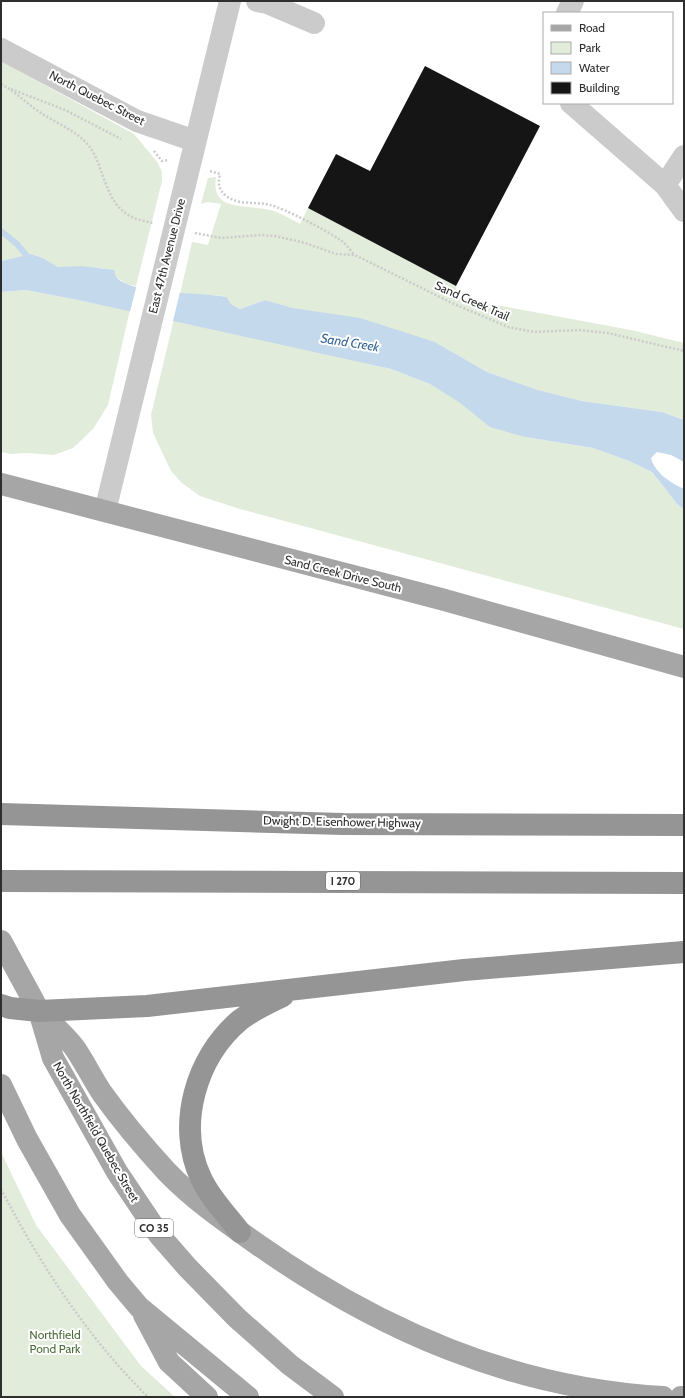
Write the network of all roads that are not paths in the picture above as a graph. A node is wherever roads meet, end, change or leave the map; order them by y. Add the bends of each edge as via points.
1 (230, 1) edge
2 (257, 1) edge
3 (573, 1) edge
4 (568, 12) edge
5 (314, 23) dead end
6 (1, 49) edge
7 (572, 104) edge
8 (195, 141) junction
9 (684, 156) edge
10 (666, 185) junction
11 (684, 211) edge
12 (1, 484) edge
13 (105, 511) junction
14 (684, 667) edge
15 (1, 814) edge
16 (684, 825) edge
17 (1, 881) edge
18 (684, 883) edge
19 (1, 941) edge
20 (684, 952) edge
21 (294, 990) junction
22 (1, 1005) edge
23 (40, 1011) junction
24 (1, 1085) edge
25 (240, 1232) junction
26 (139, 1307) junction
27 (581, 1394) edge
28 (207, 1397) edge
29 (248, 1397) edge
30 (333, 1397) edge
31 (663, 1397) edge
32 (680, 1397) edge
33 (684, 1397) edge

1 - 8 street, East 47th Avenue Drive
2 - 5 street
3 - 4 street
6 - 8 street, North Quebec Street via 137,121
7 - 10 street
8 - 13 street, East 47th Avenue Drive
9 - 10 street
10 - 11 street
12 - 13 main road, Sand Creek Drive South
13 - 14 main road, Sand Creek Drive South via 441,599
15 - 16 highway, Dwight D. Eisenhower Highway via 342,824
17 - 18 highway, I 270
19 - 23 main road, North Northfield Quebec Street / CO 35
20 - 21 highway via 464,970
21 - 23 highway via 148,1006
21 - 25 highway via 249,1013 221,1040 208,1060 193,1097 190,1134 194,1161 201,1179 212,1196
22 - 23 highway
23 - 25 main road via 73,1047 124,1124 150,1154 193,1197
23 - 30 main road, North Northfield Quebec Street / CO 35 via 53,1058 117,1172 160,1236 237,1318 290,1365
24 - 26 main road via 27,1140 70,1215
25 - 27 main road via 329,1292 398,1328 488,1364
26 - 28 main road via 169,1362
26 - 29 main road
27 - 31 main road
32 - 33 main road

